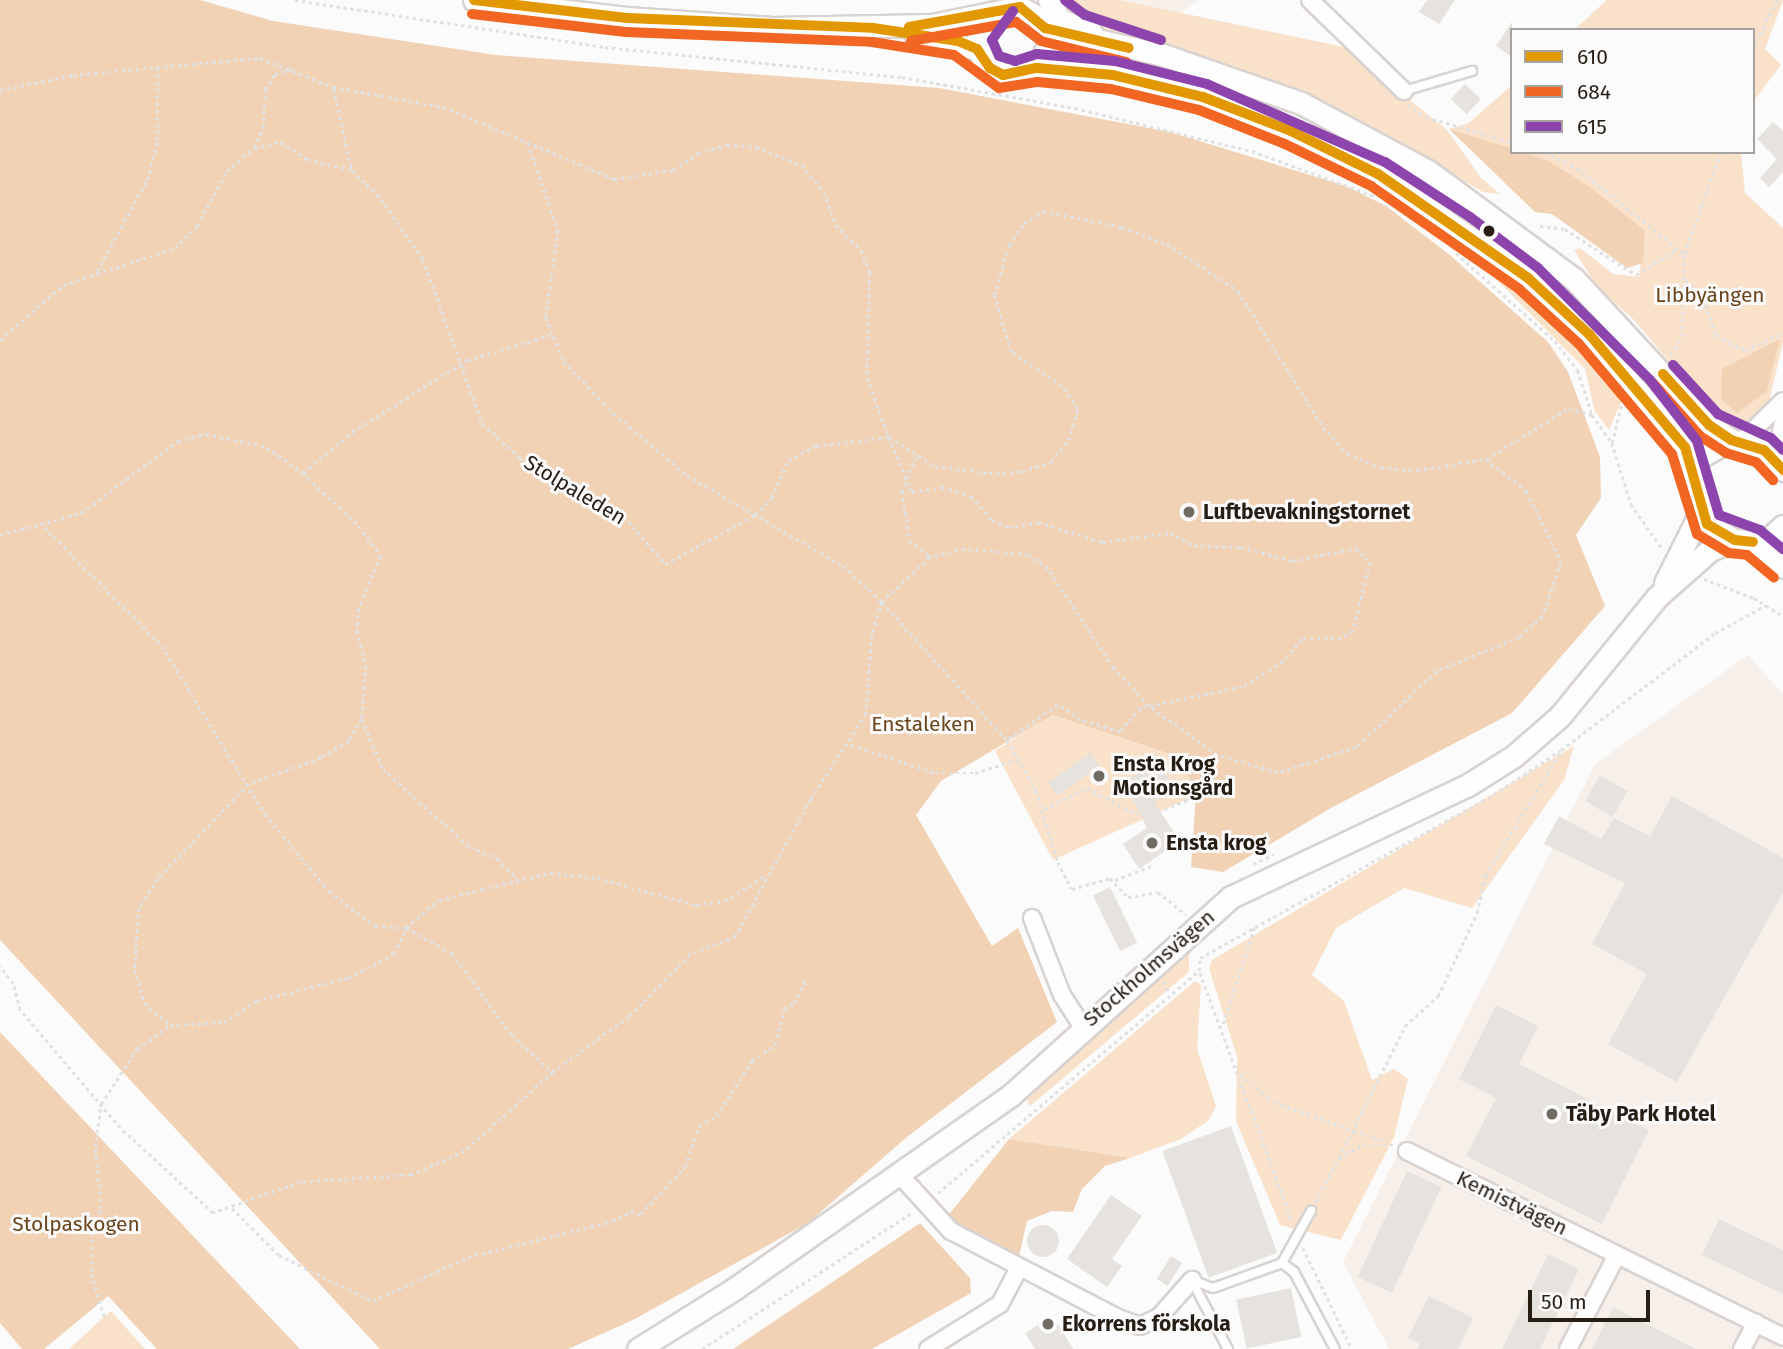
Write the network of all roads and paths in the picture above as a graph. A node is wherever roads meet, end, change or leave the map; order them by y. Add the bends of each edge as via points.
1 (295, 0) edge
2 (474, 0) edge
3 (1310, 0) edge
4 (1777, 0) edge
5 (997, 7) edge
6 (1041, 12) edge
7 (873, 28) junction
8 (1755, 43) edge
9 (977, 49) junction
10 (157, 68) junction
11 (1037, 68) junction
12 (292, 69) junction
13 (1472, 71) dead end
14 (334, 87) junction
15 (0, 90) edge
16 (1404, 91) junction
17 (1510, 141) edge
18 (528, 143) junction
19 (254, 148) junction
20 (1549, 154) edge
21 (1720, 154) edge
22 (352, 170) junction
23 (1389, 202) dead end
24 (1540, 226) dead end
25 (1452, 249) dead end
26 (1676, 250) junction
27 (1684, 254) junction
28 (97, 271) junction
29 (1685, 280) junction
30 (1783, 333) edge
31 (552, 335) junction
32 (0, 340) edge
33 (1668, 357) dead end
34 (459, 365) junction
35 (1629, 392) dead end
36 (1783, 401) edge
37 (1592, 415) junction
38 (1783, 420) edge
39 (889, 437) junction
40 (1736, 440) junction
41 (1612, 443) junction
42 (916, 457) junction
43 (1486, 459) junction
44 (1780, 465) edge
45 (303, 473) junction
46 (1693, 478) junction
47 (907, 483) junction
48 (1701, 511) junction
49 (755, 515) junction
50 (1783, 526) edge
51 (44, 527) junction
52 (0, 535) edge
53 (1744, 541) junction
54 (1666, 554) dead end
55 (930, 557) junction
56 (1783, 567) edge
57 (1691, 574) dead end
58 (1657, 597) junction
59 (882, 602) junction
60 (1783, 616) edge
61 (1149, 706) junction
62 (362, 719) junction
63 (1007, 740) junction
64 (851, 745) junction
65 (1561, 750) dead end
66 (1217, 755) junction
67 (1017, 760) junction
68 (249, 784) junction
69 (1044, 809) junction
70 (1152, 866) dead end
71 (766, 875) junction
72 (1115, 880) junction
73 (519, 881) junction
74 (1032, 918) dead end
75 (406, 928) junction
76 (1254, 928) dead end
77 (1187, 932) junction
78 (1205, 956) dead end
79 (0, 966) edge
80 (1199, 971) junction
81 (805, 981) dead end
82 (1223, 1024) junction
83 (170, 1025) junction
84 (1082, 1026) junction
85 (553, 1072) junction
86 (1238, 1072) junction
87 (101, 1104) junction
88 (1354, 1130) junction
89 (1384, 1141) junction
90 (1407, 1151) joint
91 (1339, 1158) junction
92 (898, 1173) junction
93 (925, 1205) junction
94 (232, 1208) junction
95 (1311, 1211) joint
96 (1298, 1236) junction
97 (1617, 1255) junction
98 (1282, 1263) junction
99 (1018, 1268) junction
100 (1192, 1280) junction
101 (104, 1317) dead end
102 (1756, 1323) junction
103 (1783, 1336) edge
104 (638, 1349) edge
105 (702, 1349) edge
106 (928, 1349) edge
107 (1228, 1349) edge
108 (1335, 1349) edge
109 (1352, 1349) edge
110 (1567, 1349) edge
111 (1742, 1349) edge

1 - 23 path via 605,47 902,77 1075,108 1252,151
2 - 7 main road via 627,18
3 - 16 street
4 - 8 path
5 - 6 main road
5 - 7 main road via 932,25
5 - 9 main road
6 - 11 main road via 1049,44
6 - 40 main road via 1301,103 1428,171 1574,279 1709,425
7 - 9 main road
9 - 11 main road via 990,68 1003,75
10 - 12 path via 260,58
10 - 15 path via 73,75
10 - 28 path via 157,141 147,180
11 - 46 main road via 1113,75 1203,96 1378,174 1528,278 1589,334 1685,447
12 - 14 path
12 - 19 path via 275,74 265,90 263,128
13 - 16 lane
14 - 18 path via 409,97
14 - 22 path
16 - 17 path via 1410,109 1426,117
18 - 31 path via 558,230 546,298
18 - 39 path via 614,179 673,170 698,153 727,145 756,147 802,164 824,192 836,225 861,250 870,273 867,378
19 - 22 path via 281,142 307,159
19 - 28 path via 227,171 197,226 175,248
20 - 26 path via 1577,167
21 - 27 path
22 - 34 path, Stolpaleden via 381,199 423,259
24 - 26 path via 1565,229 1636,275
25 - 37 path via 1555,341 1578,370
26 - 27 path
27 - 29 path
28 - 32 path via 63,285
29 - 30 path via 1701,292 1716,335 1728,342 1745,350
29 - 33 path via 1682,336
31 - 34 path
31 - 49 path via 564,361 613,413 687,475
34 - 45 path via 352,432
34 - 49 path, Stolpaleden via 482,423 520,458 574,492 625,516 665,564
35 - 41 path via 1619,408
36 - 40 street
37 - 41 path
37 - 43 path via 1569,408
38 - 44 street
39 - 42 path
39 - 47 path
39 - 49 path, Stolpaleden via 816,446 788,460 772,498
40 - 44 main road
40 - 46 main road via 1698,458
41 - 54 path via 1631,504
42 - 43 path via 935,466 1022,471 1051,462 1068,440 1078,409 1062,386 1012,352 994,295 1009,244 1024,223 1043,211 1122,227 1217,273 1238,291 1323,427 1347,453 1381,468 1418,470
42 - 47 path
43 - 66 path via 1527,491 1555,543 1561,562 1543,615 1520,637 1437,671 1357,747 1278,773
45 - 51 path via 267,447 206,434 177,441 81,513
45 - 62 path via 359,526 381,556 359,608 357,631 366,665
46 - 48 main road
47 - 55 path via 902,491 911,540
47 - 61 path via 917,496 942,487 971,496 992,520 1008,527 1038,522 1102,542 1170,533 1194,546 1241,547 1293,561 1356,548 1370,562 1353,631 1341,639 1303,639 1283,662 1242,687
48 - 53 main road via 1707,524
48 - 58 main road, Stockholmsvägen
49 - 59 path via 843,566
50 - 53 main road, Stockholmsvägen via 1770,538
51 - 52 path
51 - 68 path via 162,646
53 - 56 main road
53 - 58 main road, Stockholmsvägen via 1710,550
55 - 59 path
55 - 61 path via 965,550 1028,555 1048,569 1113,668
57 - 60 path via 1755,598
58 - 77 main road, Stockholmsvägen via 1560,716 1514,756 1468,785 1231,897
59 - 63 path
59 - 64 path via 872,635 866,714
61 - 63 path via 1132,716 1120,732 1081,720 1058,705
61 - 66 path
62 - 68 path via 349,741 321,758
62 - 73 path via 383,769 470,847 497,858
63 - 67 path
64 - 67 path via 935,773 975,773
64 - 71 path
65 - 88 path via 1485,876 1477,913 1438,996 1405,1026
66 - 69 path via 1187,800 1151,814 1135,814 1087,788
67 - 69 path
68 - 75 path via 265,814 329,891 375,926
68 - 83 path via 158,878 139,908 135,969 144,1003
69 - 72 path via 1051,843 1072,889
70 - 72 path
71 - 73 path via 725,901 696,905 597,878 550,873
71 - 85 path via 736,936 691,954 629,1017
72 - 77 path via 1128,897 1151,890 1164,896 1187,916 1181,925
73 - 75 path via 439,900
74 - 84 street via 1062,995
75 - 83 path via 394,954 348,978 256,1001 224,1022
75 - 85 path via 452,953 511,1034
76 - 82 path
77 - 84 main road, Stockholmsvägen
78 - 80 path
79 - 87 path via 13,984 20,1010
80 - 82 path
80 - 93 path
81 - 94 path via 794,1003 784,1009 775,1045 752,1061 716,1115 699,1126 685,1167 654,1206 640,1214 630,1212 612,1221 468,1256 373,1301 279,1255
82 - 86 path
83 - 87 path via 137,1049
84 - 92 main road, Stockholmsvägen via 1011,1095
85 - 94 path via 465,1151 411,1175 301,1182
86 - 88 path via 1274,1102
86 - 96 path
87 - 94 path via 181,1189 213,1213
87 - 101 path via 95,1147 101,1209 92,1233 92,1278
88 - 89 path
88 - 91 path
89 - 90 path
89 - 91 path
90 - 97 street, Kemistvägen
91 - 95 path
92 - 93 street
92 - 104 main road, Stockholmsvägen via 734,1289
93 - 99 street via 951,1231
93 - 105 path
95 - 96 lane
96 - 98 lane
96 - 109 path
97 - 102 street, Kemistvägen
97 - 110 street
98 - 100 lane via 1213,1288
98 - 108 lane via 1294,1272
99 - 100 street via 1140,1326 1159,1317
99 - 106 street via 1000,1304
100 - 107 lane
102 - 103 street, Kemistvägen
102 - 111 street

